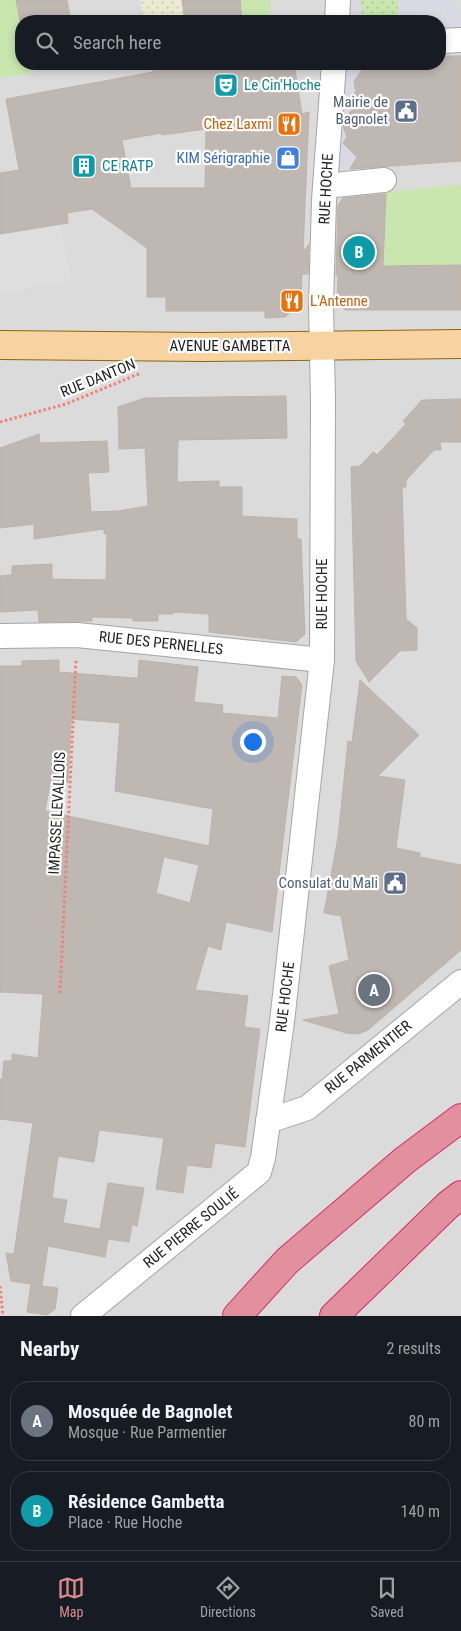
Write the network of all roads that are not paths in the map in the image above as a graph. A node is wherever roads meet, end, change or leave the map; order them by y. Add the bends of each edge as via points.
1 (338, 0) edge
2 (337, 15) edge
3 (461, 40) edge
4 (446, 41) edge
5 (334, 70) edge
6 (384, 180) dead end
7 (325, 186) junction
8 (461, 344) edge
9 (0, 345) edge
10 (321, 346) junction
11 (0, 636) edge
12 (322, 660) junction
13 (461, 982) edge
14 (461, 1118) edge
15 (268, 1121) junction
16 (461, 1195) edge
17 (83, 1316) edge
18 (236, 1316) edge
19 (334, 1316) edge

1 - 2 street
3 - 4 street
5 - 7 street, RUE HOCHE
6 - 7 street
7 - 10 street, RUE HOCHE
8 - 10 main road, AVENUE GAMBETTA
9 - 10 main road, AVENUE GAMBETTA
10 - 12 street, RUE HOCHE
11 - 12 street, RUE DES PERNELLES via 77,635
12 - 15 street, RUE HOCHE
13 - 15 street, RUE PARMENTIER via 307,1108
14 - 18 highway via 405,1160 287,1261
15 - 17 street, RUE PIERRE SOULIÉ via 259,1172
16 - 19 highway

